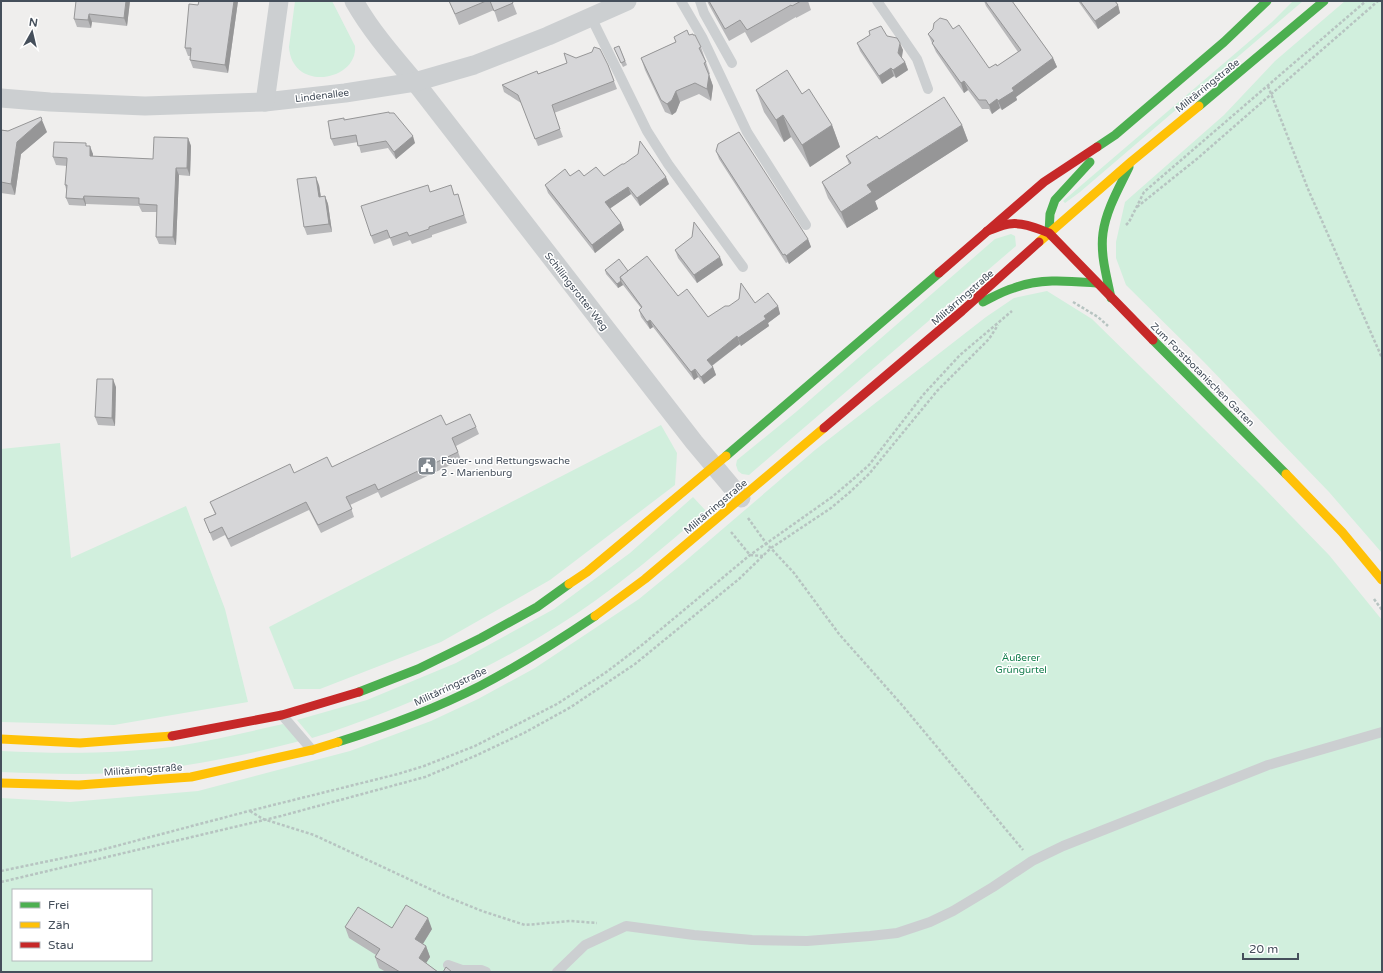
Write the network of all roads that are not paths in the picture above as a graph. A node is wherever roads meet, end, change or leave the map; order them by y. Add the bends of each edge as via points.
1 (279, 1) edge
2 (354, 1) edge
3 (627, 1) edge
4 (681, 1) edge
5 (700, 1) edge
6 (877, 1) edge
7 (1267, 1) edge
8 (1324, 1) edge
9 (591, 17) junction
10 (732, 63) dead end
11 (415, 82) junction
12 (928, 89) dead end
13 (1, 98) edge
14 (265, 102) junction
15 (1115, 135) junction
16 (1132, 161) junction
17 (806, 225) dead end
18 (987, 231) junction
19 (1049, 233) junction
20 (743, 267) dead end
21 (1096, 283) junction
22 (1110, 298) junction
23 (962, 312) junction
24 (715, 466) junction
25 (741, 498) junction
26 (1382, 580) edge
27 (282, 715) junction
28 (1382, 732) edge
29 (1, 739) edge
30 (312, 750) junction
31 (1, 783) edge
32 (448, 965) dead end
33 (486, 972) edge
34 (557, 972) edge

1 - 14 street
2 - 11 street, Schillingsrotter Weg via 384,46
3 - 9 street, Lindenallee
4 - 17 lane via 702,37 747,132
5 - 10 lane
6 - 12 lane via 917,59
7 - 15 main road, Militärringstraße via 1224,42
8 - 16 main road, Militärringstraße
9 - 11 street, Lindenallee via 474,65
9 - 20 lane via 647,131
11 - 14 street, Lindenallee
11 - 24 street, Schillingsrotter Weg
13 - 14 street, Lindenallee via 145,106
15 - 18 main road, Militärringstraße via 1044,182
15 - 19 main road via 1055,200 1050,214
16 - 19 main road, Militärringstraße
16 - 22 main road via 1109,213 1103,234 1104,265
18 - 19 main road, Zum Forstbotanischen Garten via 1009,224 1019,224
18 - 24 main road, Militärringstraße
19 - 21 main road, Zum Forstbotanischen Garten
19 - 23 main road, Militärringstraße
21 - 22 main road, Zum Forstbotanischen Garten
21 - 23 main road via 1036,282 1015,287
22 - 26 main road, Zum Forstbotanischen Garten via 1278,465 1342,532
23 - 25 main road, Militärringstraße
24 - 25 street, Schillingsrotter Weg
24 - 27 main road, Militärringstraße via 587,572 537,607 418,669 366,690
25 - 30 main road, Militärringstraße via 602,612 520,663 478,686 410,717
27 - 29 main road, Militärringstraße via 174,736 80,743
27 - 30 lane
28 - 34 lane via 1268,765 1062,846 1032,861 953,911 897,933 807,941 752,940 626,926 585,945
30 - 31 main road, Militärringstraße via 191,777 79,785
32 - 33 lane via 462,970

